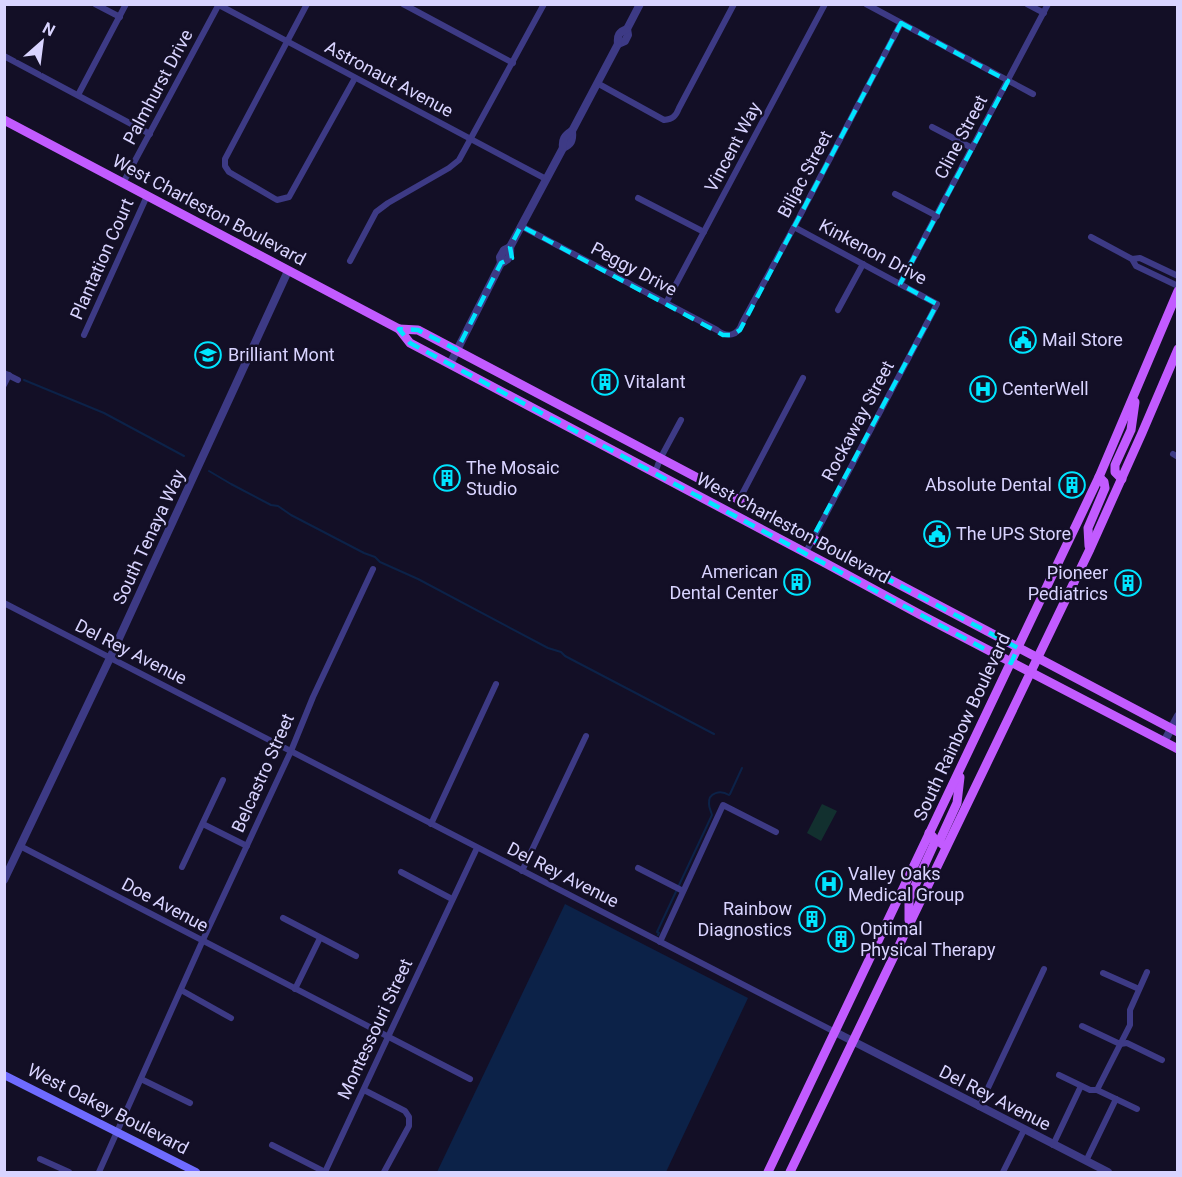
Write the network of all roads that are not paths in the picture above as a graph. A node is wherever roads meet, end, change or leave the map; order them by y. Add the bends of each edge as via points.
1 (95, 4) edge
2 (126, 4) edge
3 (307, 4) edge
4 (403, 4) edge
5 (544, 4) edge
6 (640, 4) edge
7 (735, 4) edge
8 (825, 4) edge
9 (866, 4) edge
10 (1027, 4) edge
11 (1048, 4) edge
12 (219, 5) edge
13 (1044, 13) junction
14 (120, 17) junction
15 (901, 23) junction
16 (287, 41) junction
17 (4, 56) edge
18 (513, 63) junction
19 (355, 78) junction
20 (1008, 81) junction
21 (597, 83) junction
22 (1033, 94) dead end
23 (78, 95) junction
24 (4, 120) edge
25 (932, 127) dead end
26 (150, 134) junction
27 (470, 138) junction
28 (972, 148) junction
29 (546, 179) junction
30 (123, 183) junction
31 (896, 194) dead end
32 (147, 196) junction
33 (638, 198) dead end
34 (937, 216) junction
35 (521, 226) junction
36 (794, 227) junction
37 (704, 232) junction
38 (1090, 237) dead end
39 (1132, 259) junction
40 (350, 261) dead end
41 (863, 264) junction
42 (288, 271) junction
43 (1178, 276) edge
44 (900, 284) junction
45 (1178, 286) edge
46 (1178, 291) edge
47 (666, 303) junction
48 (937, 304) joint
49 (838, 310) dead end
50 (399, 329) junction
51 (84, 335) dead end
52 (732, 335) joint
53 (1178, 349) edge
54 (457, 351) junction
55 (450, 364) junction
56 (7, 374) edge
57 (802, 378) dead end
58 (18, 380) dead end
59 (4, 385) edge
60 (1136, 391) junction
61 (681, 420) dead end
62 (660, 459) junction
63 (655, 472) junction
64 (1099, 477) junction
65 (1122, 479) junction
66 (739, 500) junction
67 (812, 539) junction
68 (1090, 549) junction
69 (806, 552) junction
70 (373, 569) dead end
71 (4, 603) edge
72 (1018, 648) junction
73 (110, 658) junction
74 (1037, 658) junction
75 (1011, 663) junction
76 (1030, 673) junction
77 (496, 684) dead end
78 (1178, 716) edge
79 (1174, 730) edge
80 (586, 736) dead end
81 (1164, 742) junction
82 (1178, 749) edge
83 (291, 751) junction
84 (960, 768) junction
85 (223, 780) dead end
86 (203, 824) junction
87 (431, 824) junction
88 (776, 832) dead end
89 (929, 833) junction
90 (20, 846) junction
91 (247, 846) junction
92 (946, 847) junction
93 (477, 848) junction
94 (182, 867) dead end
95 (638, 868) dead end
96 (522, 871) junction
97 (401, 872) dead end
98 (4, 880) edge
99 (683, 891) junction
100 (452, 899) junction
101 (283, 918) dead end
102 (908, 926) junction
103 (320, 938) junction
104 (202, 942) junction
105 (660, 942) junction
106 (356, 956) dead end
107 (1044, 969) dead end
108 (1147, 972) dead end
109 (1103, 973) dead end
110 (295, 989) junction
111 (1139, 989) junction
112 (181, 990) junction
113 (231, 1018) dead end
114 (1082, 1026) dead end
115 (835, 1032) junction
116 (388, 1037) junction
117 (853, 1042) junction
118 (1120, 1044) junction
119 (1162, 1060) dead end
120 (4, 1075) edge
121 (1059, 1075) dead end
122 (141, 1079) junction
123 (470, 1079) dead end
124 (1081, 1086) junction
125 (364, 1090) junction
126 (1097, 1090) junction
127 (1116, 1099) junction
128 (190, 1103) dead end
129 (979, 1107) junction
130 (1137, 1109) dead end
131 (1024, 1130) junction
132 (117, 1132) junction
133 (1053, 1144) junction
134 (272, 1145) dead end
135 (40, 1159) dead end
136 (1086, 1161) junction
137 (325, 1172) edge
138 (69, 1173) edge
139 (99, 1173) edge
140 (196, 1173) edge
141 (384, 1173) edge
142 (768, 1173) edge
143 (790, 1173) edge
144 (1003, 1173) edge
145 (1107, 1173) edge

1 - 14 street
2 - 14 street
3 - 16 street
4 - 18 street
5 - 18 street
6 - 21 street via 625,41 618,44
7 - 21 street via 672,119 664,120
8 - 37 street, Vincent Way
9 - 15 street
10 - 13 street
11 - 13 street, Cline Street
12 - 16 street, Astronaut Avenue
12 - 26 street, Palmhurst Drive
13 - 20 street, Cline Street
14 - 23 street
15 - 20 street
15 - 36 street, Biljac Street
16 - 19 street, Astronaut Avenue
16 - 19 street via 225,159 229,172 277,200 290,196
17 - 23 street
18 - 27 street
19 - 27 street, Astronaut Avenue
20 - 22 street
20 - 28 street, Cline Street
21 - 29 street via 572,131 570,145 563,148
23 - 26 street
24 - 30 main road, West Charleston Boulevard
25 - 28 street
26 - 30 street, Palmhurst Drive
27 - 29 street, Astronaut Avenue
27 - 40 street via 459,160 449,168 376,212
28 - 34 street, Cline Street
29 - 35 street
30 - 32 main road, West Charleston Boulevard
31 - 34 street
32 - 42 main road, West Charleston Boulevard
32 - 51 street, Plantation Court
33 - 37 street
34 - 44 street, Cline Street
35 - 47 street, Peggy Drive
35 - 54 street via 510,248 504,249 501,263
36 - 41 street, Kinkenon Drive
36 - 52 street, Biljac Street via 740,330
37 - 47 street, Vincent Way
38 - 39 street
39 - 43 street via 1140,258
39 - 45 street via 1136,266
41 - 44 street, Kinkenon Drive
41 - 49 street
42 - 50 main road, West Charleston Boulevard
42 - 73 street, South Tenaya Way
44 - 48 street, Kinkenon Drive
46 - 60 main road, South Rainbow Boulevard
47 - 52 street, Peggy Drive via 723,335
48 - 67 street, Rockaway Street
50 - 54 main road, West Charleston Boulevard via 418,330
50 - 55 main road, West Charleston Boulevard via 410,343
53 - 65 main road, South Rainbow Boulevard
54 - 55 street
54 - 62 main road, West Charleston Boulevard
55 - 63 main road, West Charleston Boulevard
56 - 58 street
56 - 59 street
57 - 66 street
60 - 64 main road, South Rainbow Boulevard
60 - 65 main road via 1131,430 1115,465 1115,472
61 - 62 street
62 - 63 street
62 - 66 main road, West Charleston Boulevard
63 - 69 main road, West Charleston Boulevard
64 - 68 main road via 1105,488 1088,528
64 - 72 main road, South Rainbow Boulevard
65 - 68 main road, South Rainbow Boulevard
66 - 67 main road, West Charleston Boulevard
67 - 69 street, Rockaway Street
67 - 72 main road, West Charleston Boulevard
68 - 74 main road, South Rainbow Boulevard
69 - 75 main road, West Charleston Boulevard
70 - 83 street, Belcastro Street
71 - 73 street, Del Rey Avenue
72 - 74 main road, West Charleston Boulevard
72 - 75 main road, South Rainbow Boulevard
73 - 83 street, Del Rey Avenue
73 - 90 street, South Tenaya Way
74 - 76 main road, South Rainbow Boulevard
74 - 79 main road, West Charleston Boulevard
75 - 76 main road, West Charleston Boulevard
75 - 84 main road, South Rainbow Boulevard
76 - 81 main road, West Charleston Boulevard
76 - 92 main road, South Rainbow Boulevard
77 - 87 street
78 - 79 street
79 - 81 street
80 - 96 street
81 - 82 main road, West Charleston Boulevard
83 - 87 street, Del Rey Avenue
83 - 91 street, Belcastro Street
84 - 89 main road, South Rainbow Boulevard
84 - 92 main road via 957,803 940,840
85 - 86 street
86 - 91 street
86 - 94 street
87 - 93 street, Del Rey Avenue
88 - 99 street via 723,805
89 - 102 main road via 934,844 909,899
89 - 115 main road, South Rainbow Boulevard
90 - 98 street, South Tenaya Way
90 - 104 street, Doe Avenue
91 - 104 street, Belcastro Street
92 - 102 main road, South Rainbow Boulevard
93 - 96 street, Del Rey Avenue
93 - 100 street, Montessouri Street
95 - 99 street
96 - 105 street, Del Rey Avenue
97 - 100 street
99 - 105 street
100 - 116 street, Montessouri Street
101 - 103 street
102 - 117 main road, South Rainbow Boulevard
103 - 106 street
103 - 110 street
104 - 110 street, Doe Avenue
104 - 112 street, Belcastro Street
105 - 115 street, Del Rey Avenue
107 - 129 street
108 - 111 street
109 - 111 street
110 - 116 street, Doe Avenue
111 - 118 street via 1130,1010 1130,1025
112 - 113 street
112 - 122 street, Belcastro Street
114 - 118 street
115 - 117 street, Del Rey Avenue
115 - 142 main road, South Rainbow Boulevard
116 - 123 street, Doe Avenue
116 - 125 street, Montessouri Street
117 - 129 street, Del Rey Avenue
117 - 143 main road, South Rainbow Boulevard
118 - 119 street via 1127,1042
118 - 126 street
120 - 132 main road, West Oakey Boulevard
121 - 124 street
122 - 128 street
122 - 132 street, Belcastro Street
124 - 126 street
124 - 133 street
125 - 137 street, Montessouri Street
125 - 141 street via 405,1111 409,1117 409,1126
126 - 127 street
127 - 130 street
127 - 136 street
129 - 131 street, Del Rey Avenue
131 - 133 street, Del Rey Avenue
131 - 144 street
132 - 139 street, Belcastro Street
132 - 140 main road, West Oakey Boulevard
133 - 136 street, Del Rey Avenue
134 - 137 street, Montessouri Street
135 - 138 street
136 - 145 street, Del Rey Avenue

